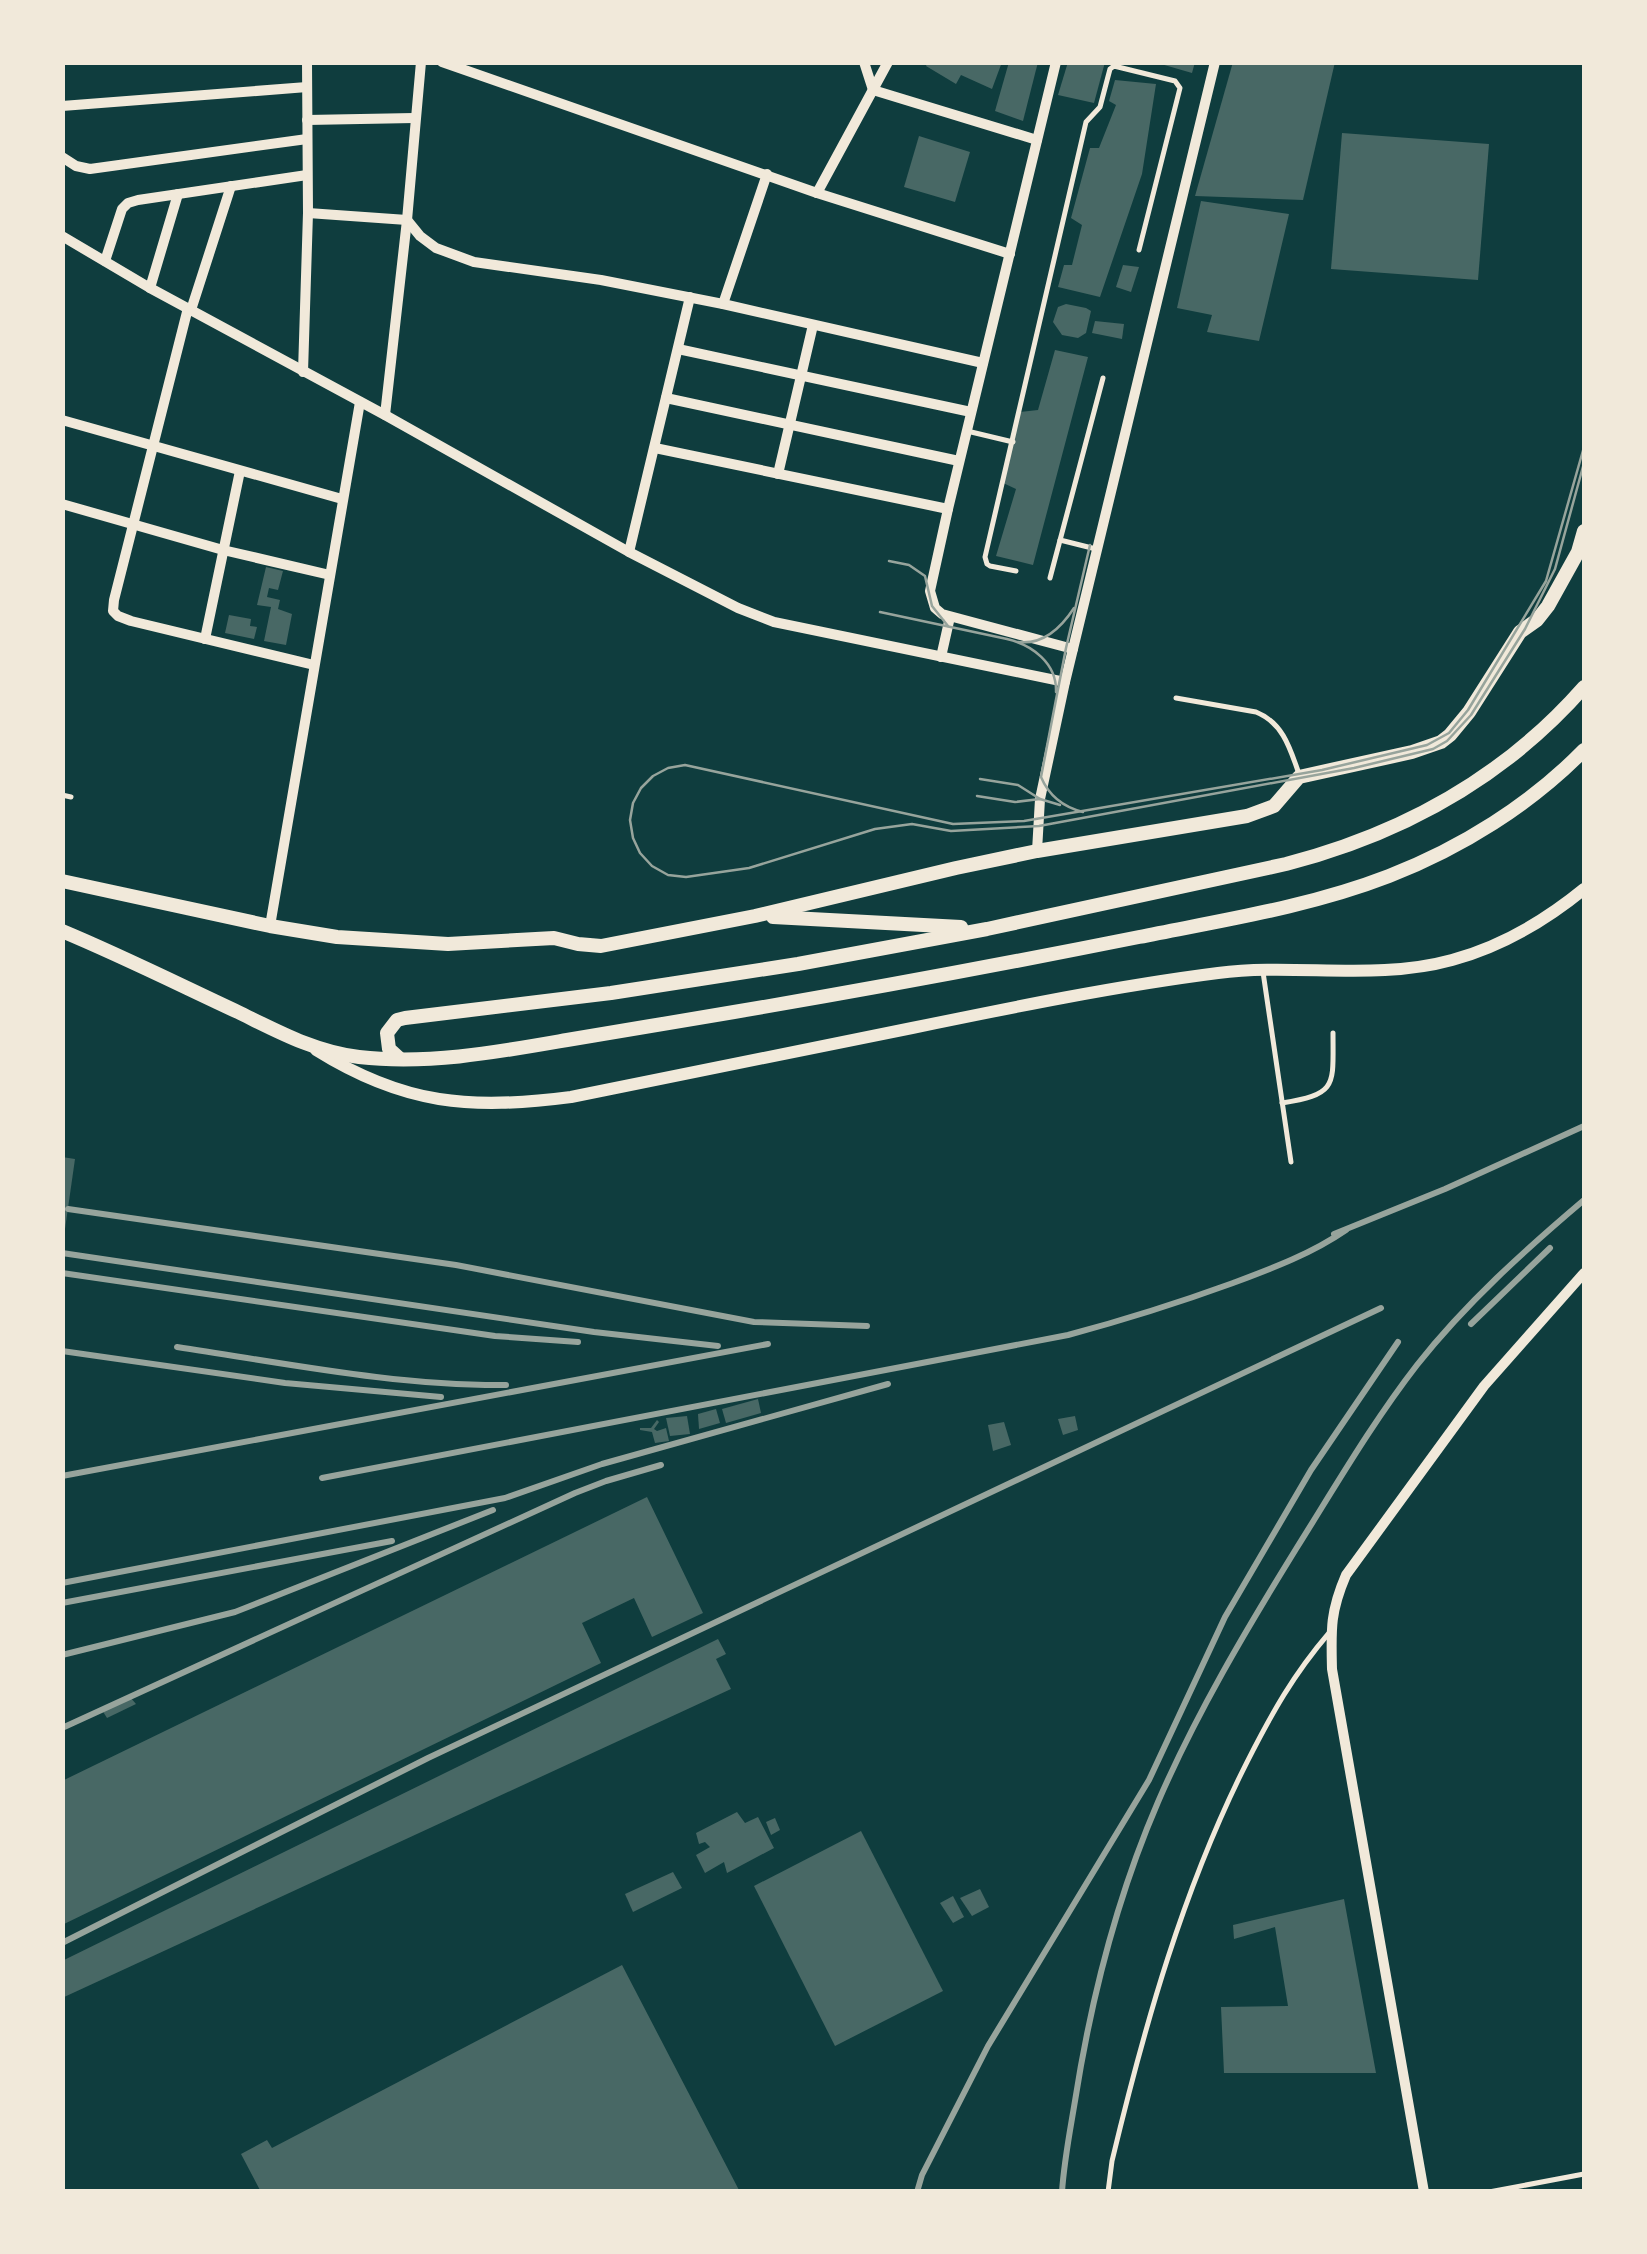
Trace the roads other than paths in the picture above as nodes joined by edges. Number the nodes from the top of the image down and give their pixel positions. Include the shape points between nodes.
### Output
1 (306, 62) edge
2 (420, 62) edge
3 (442, 62) edge
4 (864, 62) edge
5 (888, 62) edge
6 (1056, 62) edge
7 (1215, 62) edge
8 (306, 86) junction
9 (874, 90) junction
10 (62, 106) edge
11 (414, 118) junction
12 (307, 120) junction
13 (307, 139) junction
14 (1037, 140) junction
15 (62, 156) edge
16 (767, 174) junction
17 (308, 175) junction
18 (231, 186) junction
19 (816, 193) junction
20 (178, 194) junction
21 (308, 214) junction
22 (407, 220) junction
23 (62, 236) edge
24 (1139, 250) dead end
25 (1010, 254) junction
26 (104, 261) junction
27 (150, 288) junction
28 (690, 298) junction
29 (724, 304) junction
30 (190, 309) junction
31 (813, 325) junction
32 (678, 350) junction
33 (983, 363) junction
34 (303, 372) junction
35 (801, 376) junction
36 (1103, 378) dead end
37 (666, 398) junction
38 (360, 402) junction
39 (972, 412) junction
40 (385, 415) junction
41 (62, 420) edge
42 (790, 425) junction
43 (967, 431) junction
44 (1012, 442) junction
45 (152, 446) junction
46 (655, 448) junction
47 (959, 461) junction
48 (240, 471) junction
49 (778, 474) junction
50 (342, 499) junction
51 (62, 504) edge
52 (948, 510) junction
53 (133, 524) junction
54 (1584, 531) edge
55 (1060, 540) junction
56 (223, 550) junction
57 (1098, 550) junction
58 (630, 552) junction
59 (1016, 571) dead end
60 (330, 575) junction
61 (1050, 578) dead end
62 (950, 617) junction
63 (204, 639) junction
64 (1072, 650) junction
65 (942, 657) junction
66 (314, 665) junction
67 (1065, 682) junction
68 (1584, 687) edge
69 (1176, 698) dead end
70 (1584, 750) edge
71 (1299, 777) junction
72 (62, 795) edge
73 (71, 797) dead end
74 (1037, 851) junction
75 (62, 881) edge
76 (1584, 889) edge
77 (756, 916) junction
78 (270, 926) junction
79 (987, 929) junction
80 (62, 931) edge
81 (1262, 969) junction
82 (1333, 1033) dead end
83 (306, 1044) junction
84 (402, 1060) junction
85 (1282, 1103) junction
86 (1291, 1162) dead end
87 (1584, 1273) edge
88 (1331, 1631) junction
89 (1584, 2174) edge
90 (1108, 2192) edge
91 (1424, 2192) edge
92 (1489, 2192) edge

1 - 8 street
2 - 11 street
3 - 16 street
4 - 9 street
5 - 9 street
6 - 14 street
7 - 57 street
8 - 10 street
8 - 12 street
9 - 14 street
9 - 19 street
11 - 12 street
11 - 22 street
12 - 13 street
13 - 15 street via 90,169
13 - 17 street
14 - 25 street
16 - 19 street
16 - 29 street
17 - 18 street
17 - 21 street
18 - 20 street
18 - 30 street
19 - 25 street
20 - 26 street via 128,203
20 - 27 street
21 - 22 street
21 - 34 street
22 - 28 street via 436,248 474,262
22 - 40 street
23 - 26 street
24 - 44 lane via 1180,88 1174,80 1114,66 1100,107 1086,122
25 - 33 street
26 - 27 street
27 - 30 street
28 - 29 street
28 - 32 street
29 - 31 street
30 - 34 street
30 - 45 street
31 - 33 street
31 - 35 street
32 - 35 street
32 - 37 street
33 - 39 street
34 - 38 street
35 - 39 street
35 - 42 street
36 - 55 lane
37 - 42 street
37 - 46 street
38 - 40 street
38 - 50 street
39 - 43 street
40 - 58 street
41 - 45 street
42 - 47 street
42 - 49 street
43 - 44 lane
43 - 47 street
44 - 59 lane via 985,560
45 - 48 street
45 - 53 street
46 - 49 street
46 - 58 street
47 - 52 street
48 - 50 street
48 - 56 street
49 - 52 street
50 - 60 street
51 - 53 street
52 - 62 street via 930,592 935,608
53 - 56 street
53 - 63 street via 113,611
54 - 71 main road via 1548,606 1520,632 1450,735 1412,752
55 - 57 lane
55 - 61 lane
56 - 60 street
56 - 63 street
57 - 64 street
58 - 65 street via 774,622
60 - 66 street
62 - 64 street
62 - 65 street
63 - 66 street
64 - 67 street
65 - 67 street
66 - 78 street
67 - 74 street via 1040,799
68 - 79 main road via 1491,773 1430,811 1364,840 1286,864
69 - 71 lane via 1274,721
70 - 84 main road via 1544,787 1470,837 1390,876 1306,902 954,975 514,1050
71 - 74 main road via 1274,806 1247,816
72 - 73 lane
74 - 77 main road
75 - 78 main road
76 - 81 street via 1506,940 1451,960 1393,970
77 - 78 main road via 602,946 554,938 374,941
77 - 79 main road
79 - 84 main road via 630,990 405,1018 390,1026 386,1042
80 - 83 main road
81 - 83 street via 1016,1006 571,1097 508,1104 404,1092
81 - 85 lane
82 - 85 lane via 1333,1075 1325,1090
83 - 84 main road
85 - 86 lane
87 - 88 street via 1484,1386 1346,1575
88 - 90 lane via 1278,1700 1208,1844 1160,1976
88 - 91 street via 1332,1670
89 - 92 lane

